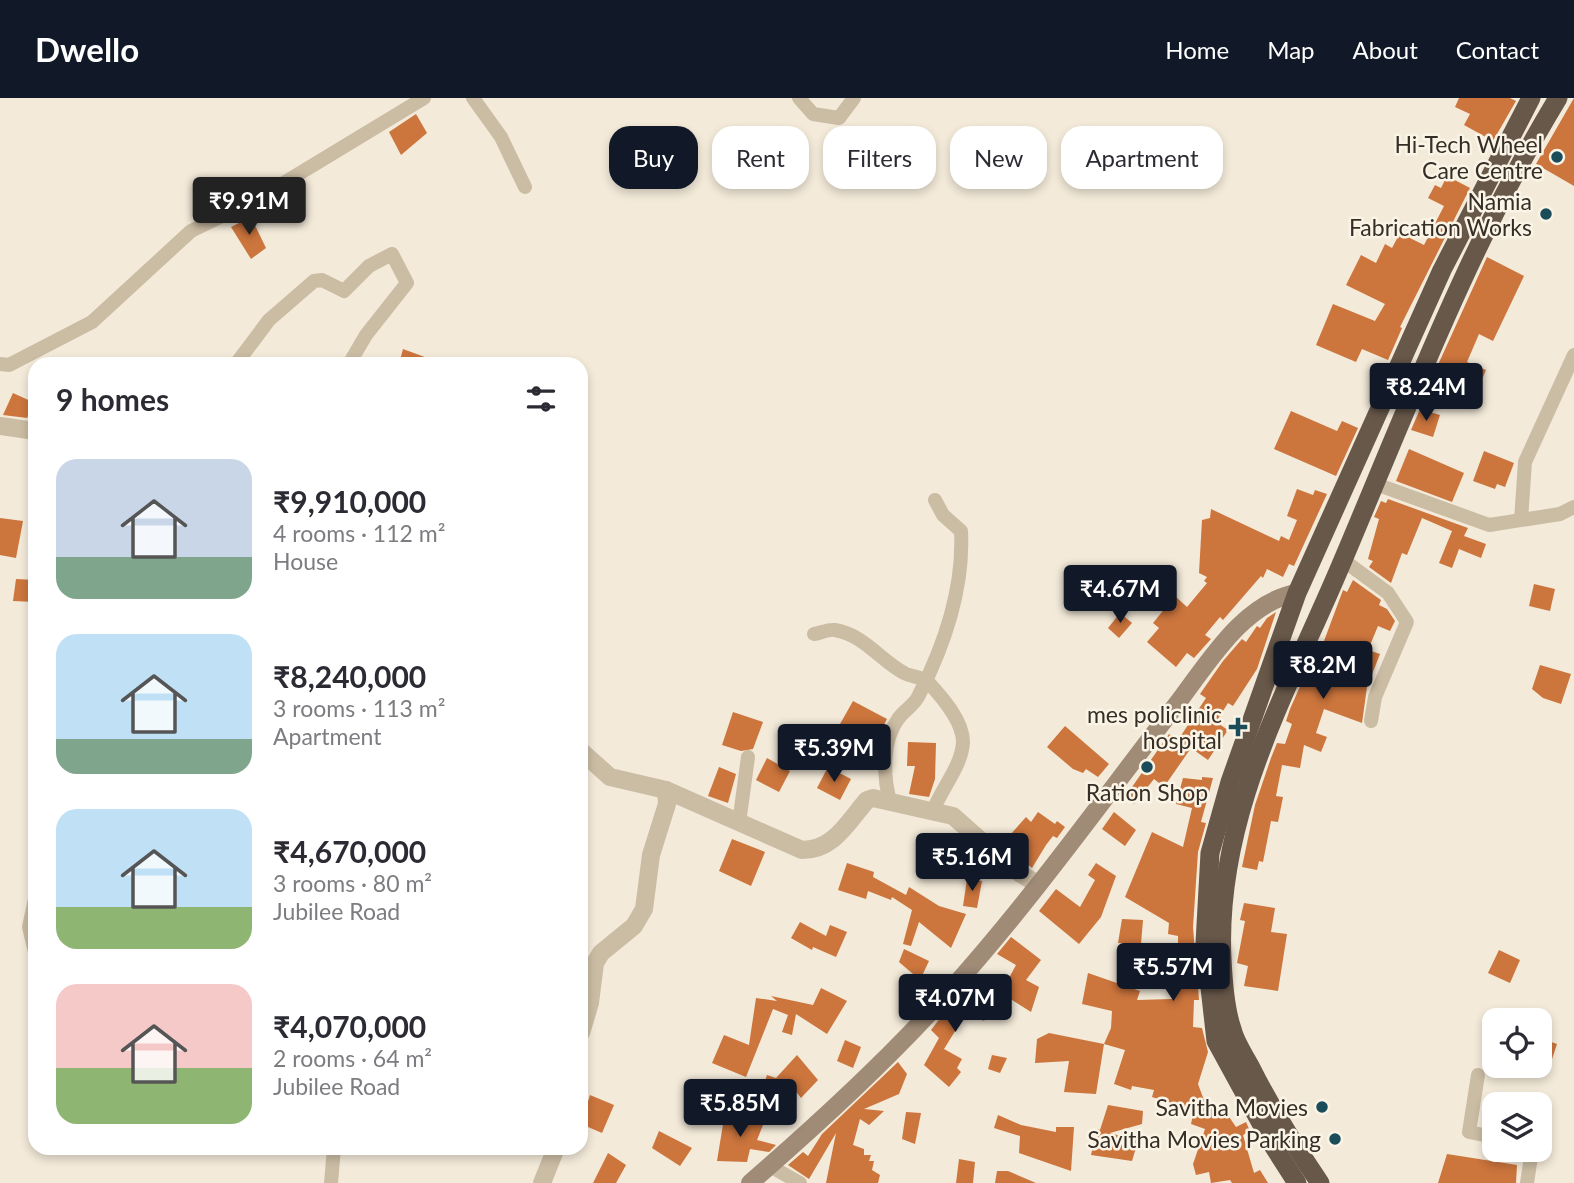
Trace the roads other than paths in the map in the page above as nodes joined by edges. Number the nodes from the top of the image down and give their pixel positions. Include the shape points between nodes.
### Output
1 (424, 98) edge
2 (473, 98) edge
3 (799, 98) edge
4 (854, 98) edge
5 (1531, 98) edge
6 (1558, 98) edge
7 (525, 187) dead end
8 (1574, 355) edge
9 (241, 357) edge
10 (353, 357) edge
11 (0, 364) edge
12 (0, 426) edge
13 (28, 430) edge
14 (1373, 483) junction
15 (935, 500) dead end
16 (1574, 508) edge
17 (1521, 520) junction
18 (1343, 560) junction
19 (1297, 593) junction
20 (1322, 606) junction
21 (814, 634) dead end
22 (927, 680) junction
23 (1371, 721) dead end
24 (588, 757) edge
25 (748, 757) dead end
26 (666, 790) junction
27 (890, 801) junction
28 (933, 811) junction
29 (739, 823) junction
30 (1037, 884) junction
31 (588, 1010) edge
32 (1478, 1075) dead end
33 (1482, 1135) edge
34 (333, 1155) edge
35 (553, 1155) edge
36 (1530, 1162) edge
37 (769, 1166) junction
38 (331, 1183) edge
39 (542, 1183) edge
40 (750, 1183) edge
41 (800, 1183) edge
42 (1297, 1183) edge
43 (1320, 1183) edge
44 (1527, 1183) edge

1 - 11 street via 259,198 191,231 92,322 9,365
2 - 7 street via 501,137
3 - 4 street via 813,114 839,118
5 - 19 highway via 1442,270
6 - 14 highway via 1470,267
8 - 17 street via 1525,462
9 - 10 street via 269,320 314,281 322,279 344,291 369,266 392,254 407,283
12 - 13 street
14 - 17 street via 1489,525
14 - 18 highway
15 - 22 street via 943,515 957,525 961,545 952,610
16 - 17 street
18 - 20 highway
18 - 23 street via 1388,593 1407,622 1375,697
19 - 20 highway via 1306,586 1318,587
19 - 30 main road via 1281,596 1235,629
19 - 42 highway via 1230,782 1210,853 1205,943 1216,1041
20 - 43 highway via 1271,720 1236,820 1224,882 1222,959 1231,1030 1279,1123
21 - 22 street via 831,630 846,634 869,645 904,673
22 - 27 street via 889,735 886,787
22 - 28 street via 959,722 963,740 957,764
24 - 26 street via 610,777
25 - 29 street
26 - 29 street
26 - 31 street via 645,909 634,926 595,962
27 - 28 street
27 - 29 street via 867,800 837,837 812,850
28 - 30 street via 953,816
30 - 37 main road via 946,996 813,1129
32 - 33 street via 1469,1132
34 - 38 street
35 - 39 street
36 - 44 street
37 - 40 main road
37 - 41 street

